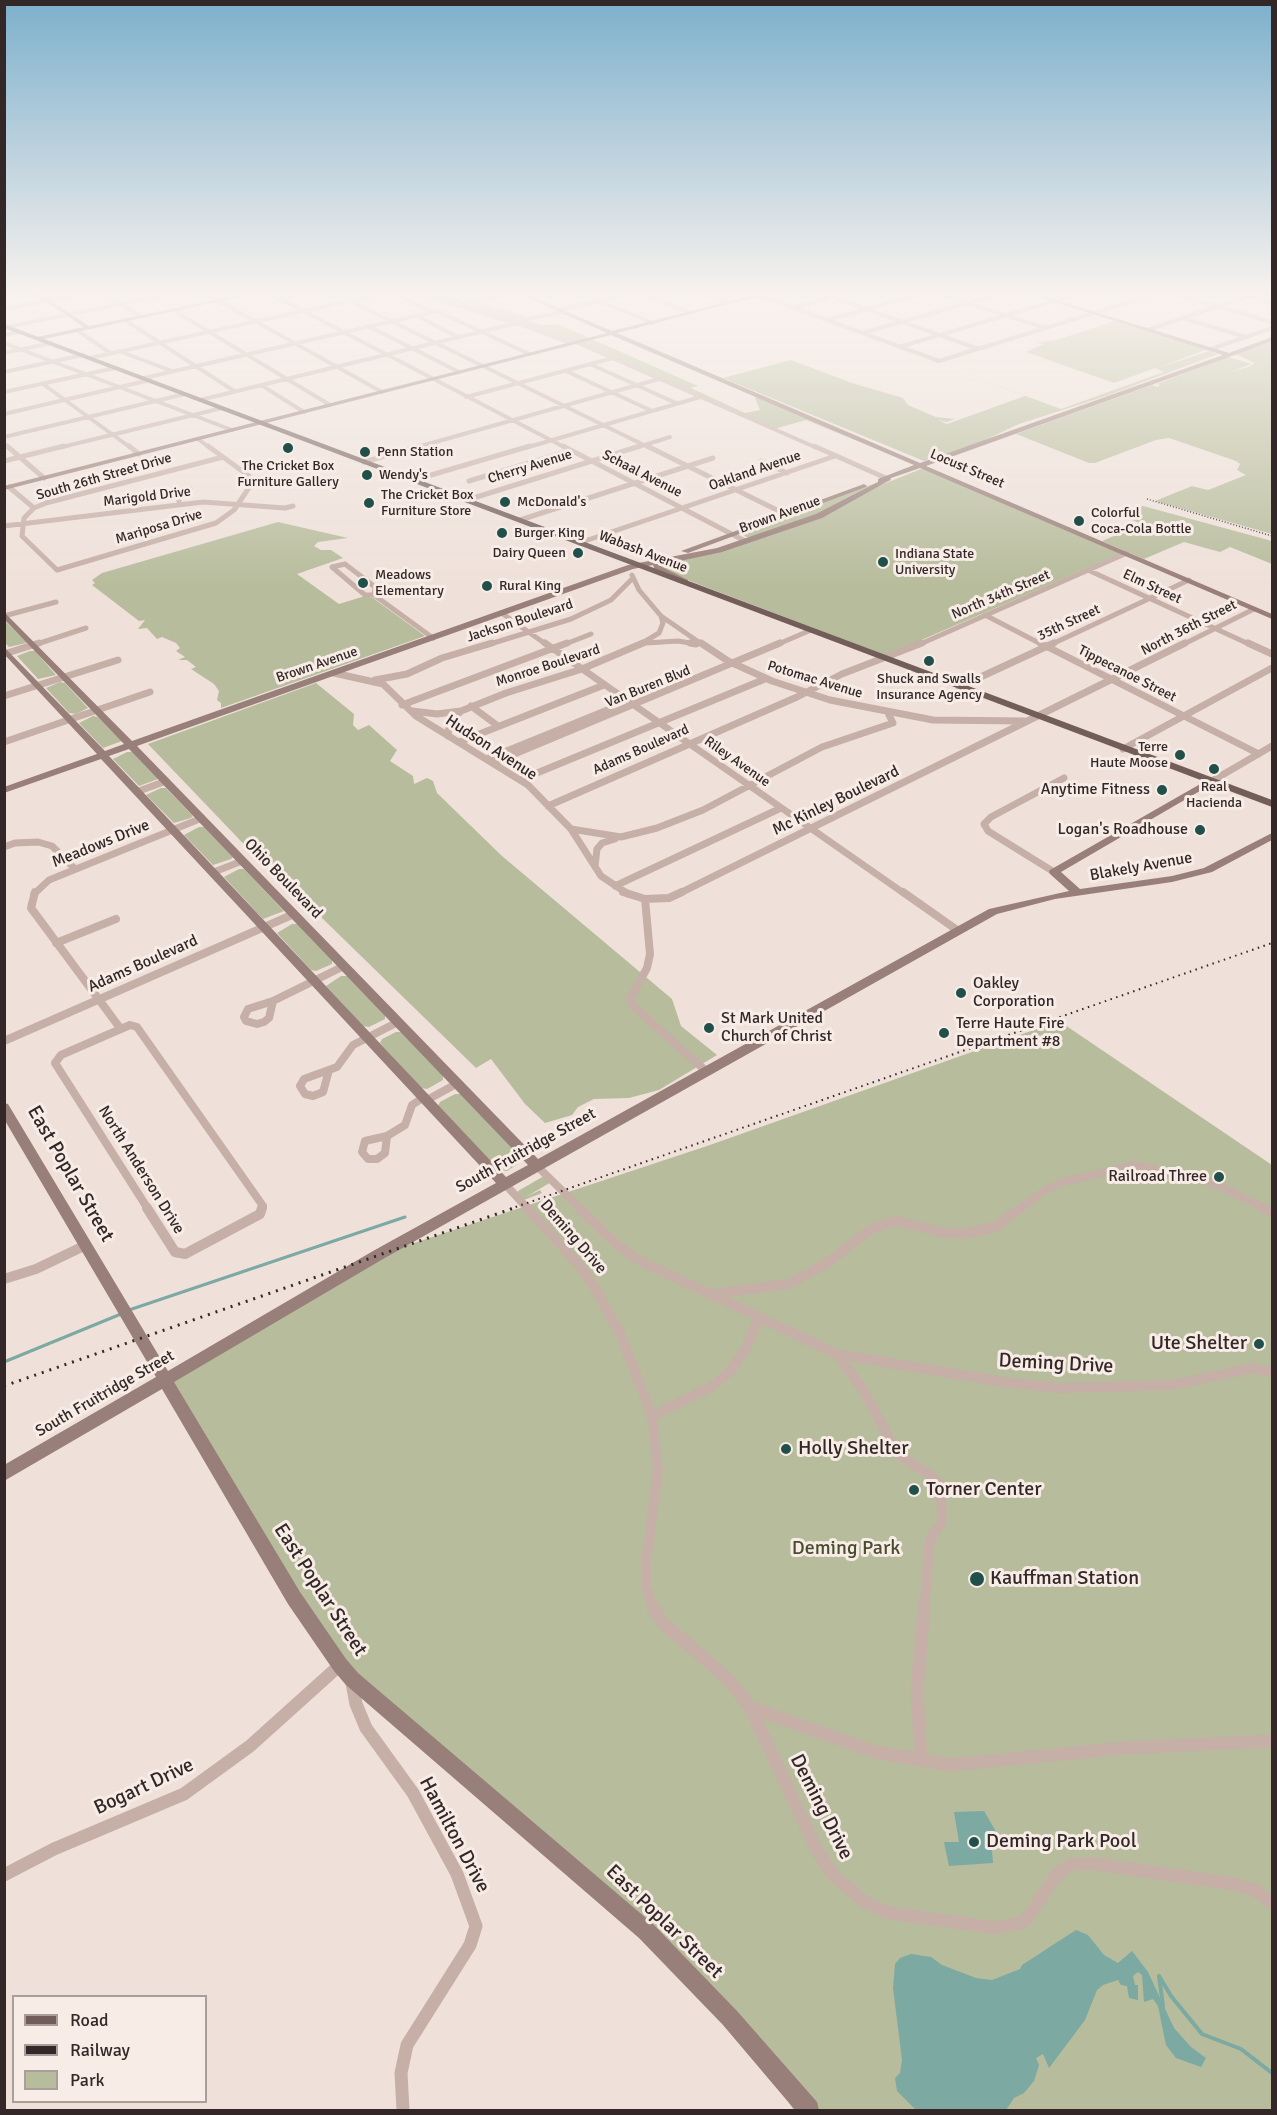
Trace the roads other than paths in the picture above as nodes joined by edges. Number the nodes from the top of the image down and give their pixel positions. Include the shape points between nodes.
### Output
1 (52, 391) edge
2 (104, 391) edge
3 (130, 391) edge
4 (177, 391) edge
5 (239, 391) edge
6 (270, 391) edge
7 (306, 391) edge
8 (387, 391) edge
9 (454, 391) edge
10 (491, 391) edge
11 (532, 391) edge
12 (607, 391) edge
13 (619, 391) edge
14 (649, 391) edge
15 (667, 391) edge
16 (687, 391) edge
17 (749, 391) edge
18 (1128, 391) edge
19 (234, 392) joint
20 (382, 392) joint
21 (612, 393) junction
22 (185, 394) junction
23 (656, 394) junction
24 (466, 397) junction
25 (700, 397) junction
26 (65, 400) junction
27 (200, 400) junction
28 (156, 401) junction
29 (677, 404) junction
30 (330, 405) junction
31 (563, 406) junction
32 (222, 408) junction
33 (652, 411) junction
34 (304, 412) junction
35 (4, 414) edge
36 (193, 415) junction
37 (88, 417) junction
38 (511, 420) junction
39 (262, 423) junction
40 (603, 425) junction
41 (232, 430) junction
42 (113, 435) junction
43 (4, 437) edge
44 (670, 437) dead end
45 (198, 439) junction
46 (550, 440) junction
47 (4, 444) edge
48 (643, 445) junction
49 (569, 451) junction
50 (139, 454) junction
51 (836, 456) junction
52 (20, 457) junction
53 (223, 457) junction
54 (713, 458) dead end
55 (4, 461) edge
56 (591, 461) junction
57 (761, 461) dead end
58 (364, 462) junction
59 (923, 465) junction
60 (687, 466) junction
61 (787, 473) junction
62 (44, 478) junction
63 (888, 479) junction
64 (414, 480) junction
65 (470, 481) dead end
66 (634, 484) junction
67 (7, 488) edge
68 (736, 490) junction
69 (178, 495) dead end
70 (466, 500) junction
71 (239, 503) junction
72 (179, 505) junction
73 (293, 506) dead end
74 (34, 508) junction
75 (682, 508) junction
76 (785, 514) junction
77 (520, 520) junction
78 (23, 525) junction
79 (4, 526) edge
80 (730, 533) junction
81 (745, 541) junction
82 (579, 543) junction
83 (696, 547) junction
84 (706, 552) junction
85 (1127, 553) junction
86 (678, 555) junction
87 (662, 560) junction
88 (639, 565) junction
89 (1088, 570) junction
90 (633, 577) joint
91 (1188, 580) junction
92 (688, 584) junction
93 (624, 590) junction
94 (639, 590) junction
95 (374, 596) junction
96 (1150, 599) junction
97 (56, 602) dead end
98 (1254, 609) junction
99 (503, 614) junction
100 (5, 615) edge
101 (985, 615) junction
102 (661, 616) junction
103 (1272, 617) edge
104 (86, 628) dead end
105 (1215, 628) junction
106 (807, 629) junction
107 (530, 633) junction
108 (591, 634) dead end
109 (433, 638) junction
110 (643, 644) junction
111 (34, 645) junction
112 (703, 646) junction
113 (1046, 646) junction
114 (553, 649) junction
115 (6, 652) edge
116 (1272, 654) edge
117 (884, 658) junction
118 (118, 660) dead end
119 (731, 662) junction
120 (1272, 668) edge
121 (582, 669) junction
122 (334, 673) junction
123 (407, 674) junction
124 (845, 676) junction
125 (64, 677) junction
126 (765, 679) junction
127 (373, 680) junction
128 (1112, 680) junction
129 (38, 685) junction
130 (604, 685) junction
131 (960, 687) junction
132 (150, 692) dead end
133 (394, 694) junction
134 (800, 694) junction
135 (811, 695) junction
136 (4, 696) edge
137 (631, 704) junction
138 (471, 706) junction
139 (405, 707) junction
140 (97, 711) junction
141 (461, 711) junction
142 (888, 713) junction
143 (1183, 716) junction
144 (71, 719) junction
145 (1033, 719) junction
146 (933, 720) junction
147 (658, 722) junction
148 (893, 723) junction
149 (996, 723) junction
150 (498, 726) junction
151 (1002, 734) junction
152 (448, 736) junction
153 (4, 742) edge
154 (459, 742) junction
155 (690, 744) junction
156 (130, 745) junction
157 (1272, 746) edge
158 (1123, 749) junction
159 (104, 754) junction
160 (1259, 754) junction
161 (490, 761) junction
162 (1064, 778) dead end
163 (520, 780) junction
164 (165, 781) junction
165 (1212, 782) junction
166 (749, 785) junction
167 (4, 790) edge
168 (139, 791) junction
169 (1272, 804) edge
170 (548, 806) junction
171 (782, 808) junction
172 (202, 818) junction
173 (812, 828) junction
174 (174, 829) junction
175 (571, 829) junction
176 (1272, 836) edge
177 (621, 837) junction
178 (4, 847) edge
179 (242, 861) junction
180 (595, 866) junction
181 (75, 869) junction
182 (214, 872) junction
183 (1054, 872) junction
184 (615, 886) junction
185 (1078, 893) junction
186 (645, 899) junction
187 (294, 914) junction
188 (116, 919) dead end
189 (265, 927) junction
190 (957, 930) junction
191 (56, 943) junction
192 (344, 966) junction
193 (314, 980) junction
194 (100, 1000) junction
195 (273, 1001) dead end
196 (398, 1022) junction
197 (120, 1028) junction
198 (368, 1037) junction
199 (4, 1041) edge
200 (329, 1070) dead end
201 (706, 1071) junction
202 (458, 1083) junction
203 (425, 1099) junction
204 (4, 1107) edge
205 (387, 1136) dead end
206 (537, 1166) junction
207 (505, 1184) junction
208 (1272, 1212) edge
209 (86, 1245) junction
210 (4, 1279) edge
211 (713, 1294) junction
212 (758, 1319) junction
213 (837, 1354) junction
214 (1272, 1372) edge
215 (165, 1380) junction
216 (652, 1416) junction
217 (4, 1474) edge
218 (346, 1672) junction
219 (750, 1707) junction
220 (1272, 1741) edge
221 (921, 1760) junction
222 (4, 1875) edge
223 (1272, 1902) edge
224 (403, 2110) edge
225 (809, 2110) edge

1 - 26 street
2 - 26 street
3 - 28 street
4 - 22 main road, Wabash Avenue
5 - 19 street
6 - 34 street
7 - 30 street
8 - 20 street
9 - 24 street, Schaal Avenue
10 - 24 street
11 - 31 street
12 - 21 street
13 - 21 street
14 - 23 street
15 - 23 street
16 - 25 street
17 - 59 street, Locust Street
18 - 59 street, Brown Avenue
19 - 27 street
20 - 30 street
21 - 31 street
21 - 33 street
22 - 27 main road, Wabash Avenue
22 - 28 street
23 - 29 street
24 - 38 street, Schaal Avenue
25 - 29 street
25 - 51 street
26 - 35 street
26 - 37 street
27 - 32 main road, Wabash Avenue
28 - 36 street
28 - 37 street
29 - 33 street
30 - 34 street
31 - 38 street
31 - 40 street
32 - 36 street
32 - 39 main road, Wabash Avenue
33 - 40 street
34 - 39 street
36 - 41 street
36 - 42 street
37 - 42 street
37 - 43 street
38 - 46 street, Schaal Avenue
38 - 58 street
39 - 41 street
39 - 58 main road, Wabash Avenue
40 - 46 street
40 - 48 street
41 - 45 street
42 - 50 street
42 - 52 street
44 - 48 street, Cherry Avenue
45 - 50 street
45 - 53 street
46 - 49 street, Schaal Avenue
46 - 64 street
47 - 52 street
48 - 56 street, Cherry Avenue
48 - 60 street
49 - 56 street, Schaal Avenue
49 - 65 street
50 - 62 street
51 - 61 street, Oakland Avenue
51 - 63 street
52 - 55 street
52 - 62 street
53 - 71 street via 249,476 252,483
53 - 74 street, South 26th Street Drive
54 - 60 street
56 - 66 street, Schaal Avenue
56 - 70 street, Cherry Avenue
57 - 61 street
58 - 64 main road, Wabash Avenue
59 - 63 street, Brown Avenue
59 - 85 street, Locust Street
60 - 66 street
60 - 68 street
61 - 68 street, Oakland Avenue
62 - 67 street
63 - 76 street, Brown Avenue
63 - 81 street, Brown Avenue via 825,513
64 - 70 main road, Wabash Avenue
66 - 75 street, Schaal Avenue
66 - 77 street
67 - 74 street
68 - 75 street, Oakland Avenue
68 - 76 street
69 - 72 street
70 - 77 main road, Wabash Avenue
71 - 72 street, Marigold Drive
71 - 73 street, Marigold Drive
71 - 78 street, Mariposa Drive via 225,516 200,529 57,570 22,536
72 - 78 street, Marigold Drive
74 - 78 street, South 26th Street Drive
75 - 80 street, Schaal Avenue
75 - 82 street, Oakland Avenue
76 - 80 street, Brown Avenue
77 - 82 main road, Wabash Avenue
78 - 79 street, Marigold Drive
80 - 81 street, Schaal Avenue
80 - 83 street, Brown Avenue
81 - 84 street, Brown Avenue
82 - 88 main road, Wabash Avenue
83 - 84 street
83 - 86 street, Brown Avenue
84 - 86 street, Brown Avenue
85 - 89 street, North 34th Street
85 - 91 street, Locust Street
86 - 87 street, Brown Avenue
86 - 88 street, Brown Avenue
87 - 88 street, Brown Avenue
87 - 92 street via 658,568
88 - 92 main road, Wabash Avenue
88 - 99 street, Brown Avenue
89 - 96 street, Elm Street
89 - 101 street, North 34th Street
90 - 93 street, Jackson Boulevard
90 - 94 street, Potomac Avenue
91 - 96 street, 35th Street
91 - 98 street, Locust Street
92 - 106 main road, Wabash Avenue
93 - 94 street
93 - 107 street, Jackson Boulevard via 571,619
94 - 102 street, Potomac Avenue
95 - 95 street via 375,587 345,564 332,567 365,595
95 - 109 street
96 - 105 street, Elm Street
96 - 113 street, 35th Street
97 - 100 street
98 - 103 street, Locust Street
98 - 105 street, North 36th Street
99 - 107 street, Riley Avenue
99 - 109 street, Brown Avenue
100 - 111 street, Ohio Boulevard
101 - 113 street, Tippecanoe Street
101 - 117 street, North 34th Street
102 - 110 street, Monroe Boulevard via 662,629
102 - 112 street, Potomac Avenue
104 - 111 street
105 - 116 street, Elm Street
105 - 128 street, North 36th Street
106 - 117 main road, Wabash Avenue
106 - 119 street, Van Buren Blvd
107 - 114 street, Riley Avenue
107 - 123 street, Jackson Boulevard via 442,658
108 - 114 street
109 - 122 street, Brown Avenue
110 - 112 street, Monroe Boulevard via 678,641
110 - 121 street, Monroe Boulevard
111 - 115 street
111 - 125 street, Ohio Boulevard
112 - 119 street, Potomac Avenue
113 - 128 street, Tippecanoe Street
113 - 131 street, 35th Street
114 - 121 street, Riley Avenue
114 - 139 street
115 - 129 street
117 - 124 street, North 34th Street
117 - 131 main road, Wabash Avenue
118 - 125 street
119 - 126 street, Potomac Avenue
119 - 137 street, Van Buren Blvd
120 - 143 street
121 - 130 street, Riley Avenue
121 - 138 street, Monroe Boulevard
122 - 127 street, Hudson Avenue
122 - 156 street, Brown Avenue
123 - 127 street, Jackson Boulevard
123 - 133 street
124 - 134 street, Adams Boulevard
124 - 135 street
125 - 129 street
125 - 140 street, Ohio Boulevard
126 - 134 street, Potomac Avenue
126 - 147 street
127 - 133 street, Hudson Avenue
128 - 143 street, Tippecanoe Street
128 - 145 street, North 36th Street
129 - 136 street
129 - 144 street
130 - 137 street, Riley Avenue
130 - 150 street
131 - 145 main road, Wabash Avenue
132 - 140 street
133 - 139 street, Hudson Avenue
134 - 135 street, Potomac Avenue
134 - 155 street, Adams Boulevard
135 - 142 street, Potomac Avenue
137 - 147 street, Riley Avenue
137 - 161 street, Van Buren Blvd
138 - 141 street, Monroe Boulevard
138 - 150 street
139 - 141 street, Monroe Boulevard via 427,714
139 - 152 street, Hudson Avenue
140 - 144 street
140 - 156 street, Ohio Boulevard
141 - 152 street via 449,724
142 - 146 street, Potomac Avenue
142 - 148 street
143 - 158 street
143 - 160 street, Tippecanoe Street
144 - 153 street
144 - 159 street
145 - 149 street, Potomac Avenue
145 - 151 street, Mc Kinley Boulevard
145 - 158 main road, Wabash Avenue
146 - 148 street
146 - 149 street, Potomac Avenue
147 - 155 street, Riley Avenue
147 - 163 street
148 - 166 street via 822,747
149 - 151 street via 1004,728
150 - 154 street
151 - 173 street, Mc Kinley Boulevard
152 - 154 street, Hudson Avenue
154 - 161 street, Hudson Avenue
155 - 166 street, Riley Avenue
155 - 170 street, Adams Boulevard
156 - 159 street, Brown Avenue
156 - 164 street, Ohio Boulevard
157 - 160 street
158 - 165 main road, Wabash Avenue
159 - 167 street, Brown Avenue
159 - 168 street
160 - 165 street
161 - 163 street, Hudson Avenue
162 - 183 street via 984,824 988,831
163 - 170 street, Hudson Avenue
164 - 168 street
164 - 172 street, Ohio Boulevard
165 - 169 main road, Wabash Avenue
165 - 183 street
166 - 171 street, Riley Avenue
166 - 177 street via 679,820
168 - 174 street
170 - 175 street, Hudson Avenue
171 - 173 street, Riley Avenue
171 - 184 street
172 - 174 street, Meadows Drive
172 - 179 street, Ohio Boulevard
173 - 186 street, Mc Kinley Boulevard via 669,898
173 - 190 street, Riley Avenue
174 - 181 street, Meadows Drive
174 - 182 street
175 - 177 street
175 - 180 street, Hudson Avenue
176 - 185 street, Blakely Avenue via 1208,870
177 - 180 street via 602,843 597,849
178 - 181 street via 38,842 52,846
179 - 182 street
179 - 187 street, Ohio Boulevard
180 - 184 street, Hudson Avenue
181 - 191 street, Meadows Drive via 49,880 34,893 31,908
182 - 189 street
183 - 185 street
184 - 186 street, Hudson Avenue
185 - 190 street, South Fruitridge Street via 993,911
186 - 201 street via 650,954 630,999 632,1005
187 - 189 street, Adams Boulevard
187 - 192 street, Ohio Boulevard
188 - 191 street
189 - 193 street
189 - 194 street, Adams Boulevard
190 - 201 street, South Fruitridge Street
191 - 194 street, Meadows Drive
192 - 193 street
192 - 196 street, Ohio Boulevard
193 - 195 street
193 - 198 street
194 - 197 street
194 - 199 street, Adams Boulevard
196 - 198 street
196 - 202 street, Ohio Boulevard
197 - 197 street, North Anderson Drive via 62,1055 55,1063 175,1252 185,1254 260,1214 263,1206 137,1027
198 - 200 street via 353,1045 341,1063
198 - 203 street
201 - 206 street, South Fruitridge Street
202 - 203 street
202 - 206 street, Ohio Boulevard
203 - 205 street via 412,1106 405,1125
203 - 207 street
204 - 209 street, East Poplar Street
206 - 207 street, South Fruitridge Street
206 - 211 street, Deming Drive via 617,1245 638,1260
207 - 215 street, South Fruitridge Street
207 - 216 street, Deming Drive via 595,1288 621,1336
208 - 211 street via 1213,1183 1135,1165 1063,1182 995,1227 944,1233 897,1221 871,1229 827,1263 788,1284
209 - 210 street via 36,1269
209 - 215 street, East Poplar Street
211 - 212 street, Deming Drive
212 - 213 street, Deming Drive
212 - 216 street via 741,1354 713,1386
213 - 214 street, Deming Drive via 1060,1388 1172,1385 1253,1368
213 - 221 street via 898,1454 934,1478 942,1494 942,1522 930,1539 917,1691
215 - 217 street, South Fruitridge Street
215 - 218 street, East Poplar Street via 294,1598
216 - 219 street, Deming Drive via 658,1470 646,1563 646,1587 652,1607 662,1622 728,1678
218 - 222 street, Bogart Drive via 184,1794 54,1848
218 - 224 street, Hamilton Drive via 366,1728 418,1803 457,1874 476,1926 470,1945 407,2045 401,2073
218 - 225 street, East Poplar Street via 646,1931 730,2018
219 - 221 street, Deming Drive via 874,1752
219 - 223 street, Deming Drive via 824,1861 850,1892 890,1913 995,1928 1021,1923 1056,1875 1072,1864 1234,1884 1255,1890
220 - 221 street, Deming Drive via 1124,1748 950,1764

